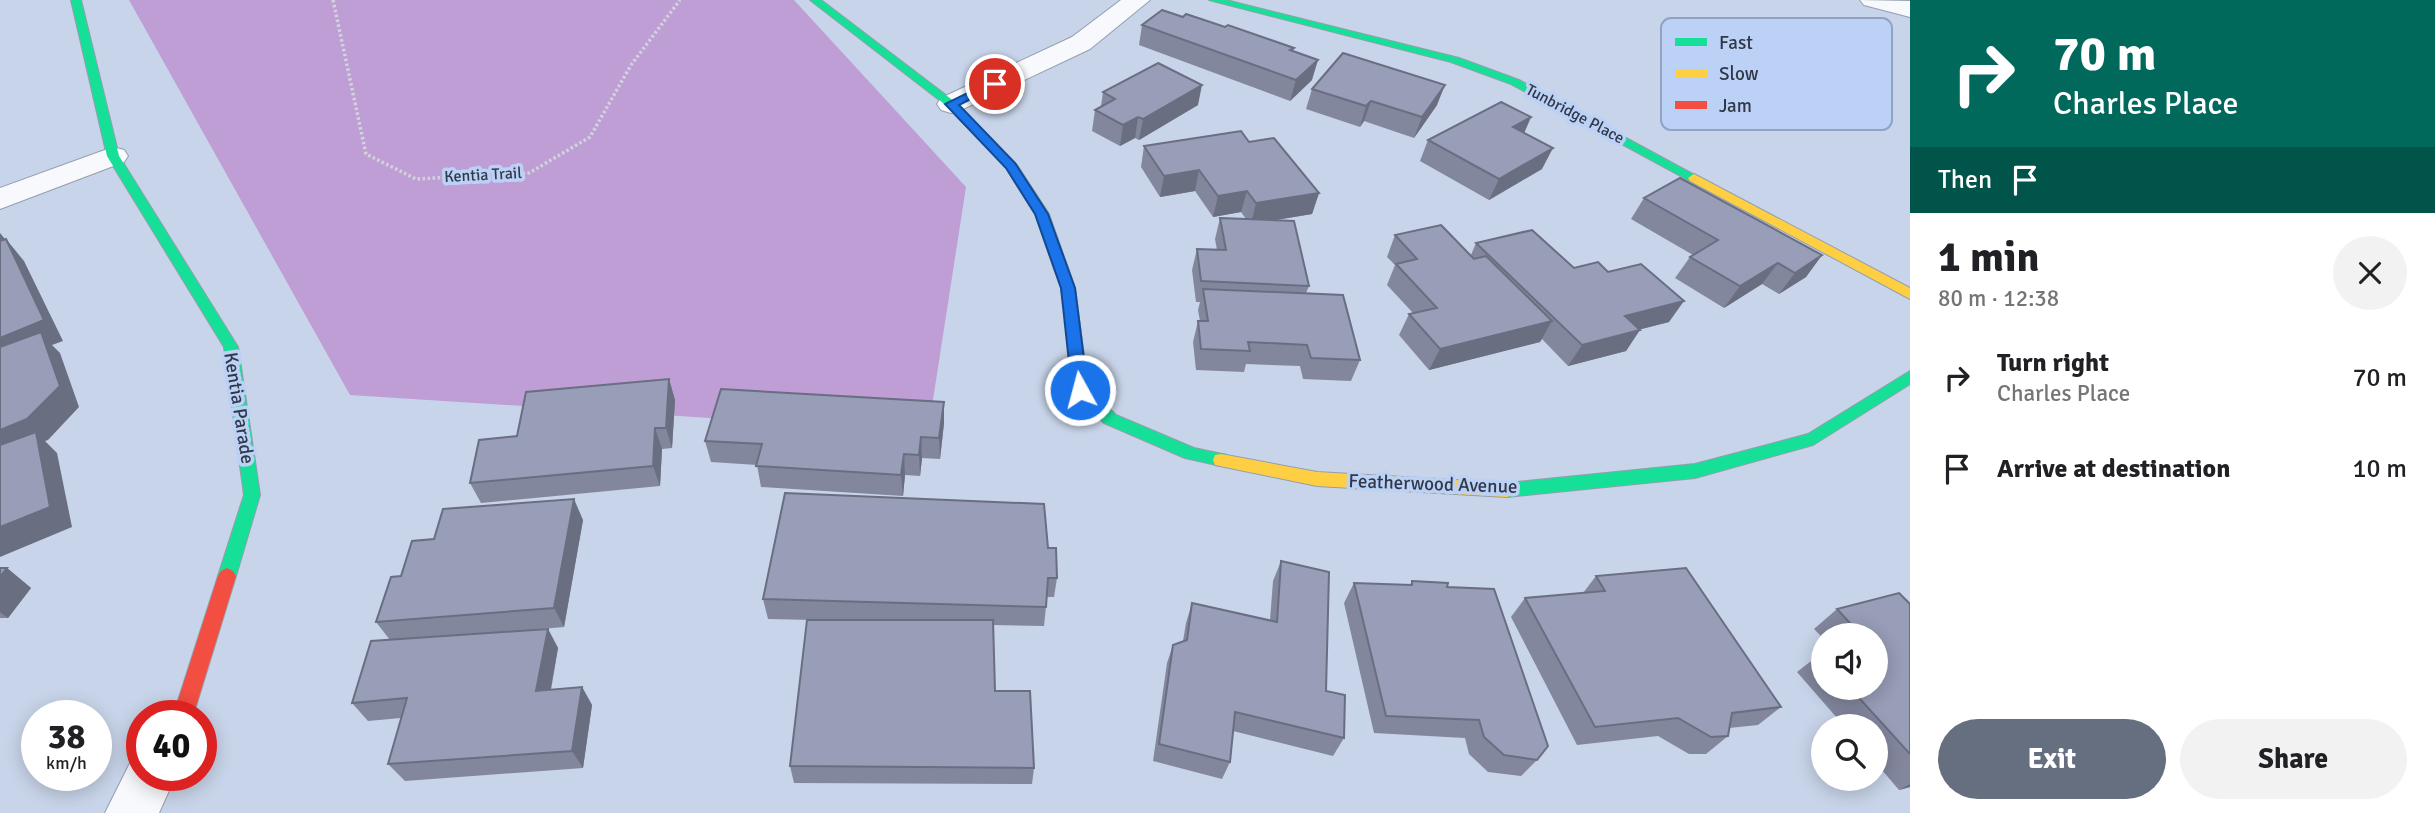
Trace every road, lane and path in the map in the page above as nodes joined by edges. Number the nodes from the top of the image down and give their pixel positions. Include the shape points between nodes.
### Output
1 (76, 0) edge
2 (333, 0) edge
3 (680, 0) edge
4 (815, 0) edge
5 (1137, 0) edge
6 (1214, 0) edge
7 (1873, 0) edge
8 (1910, 9) edge
9 (951, 104) junction
10 (113, 156) junction
11 (0, 199) edge
12 (1910, 294) edge
13 (1910, 377) edge
14 (188, 700) edge
15 (143, 791) edge
16 (131, 813) edge

1 - 10 street, Kentia Parade
2 - 3 path, Kentia Trail via 366,154 416,179 529,173 590,137 631,65
4 - 9 street
5 - 9 street via 1081,43
6 - 12 street, Tunbridge Place via 1455,60 1515,82
7 - 8 street
9 - 13 street, Featherwood Avenue via 1011,165 1042,214 1068,288 1080,390 1110,419 1191,454 1317,480 1514,490 1695,471 1813,439
10 - 11 street
10 - 14 street, Kentia Parade via 231,347 252,495
15 - 16 street

